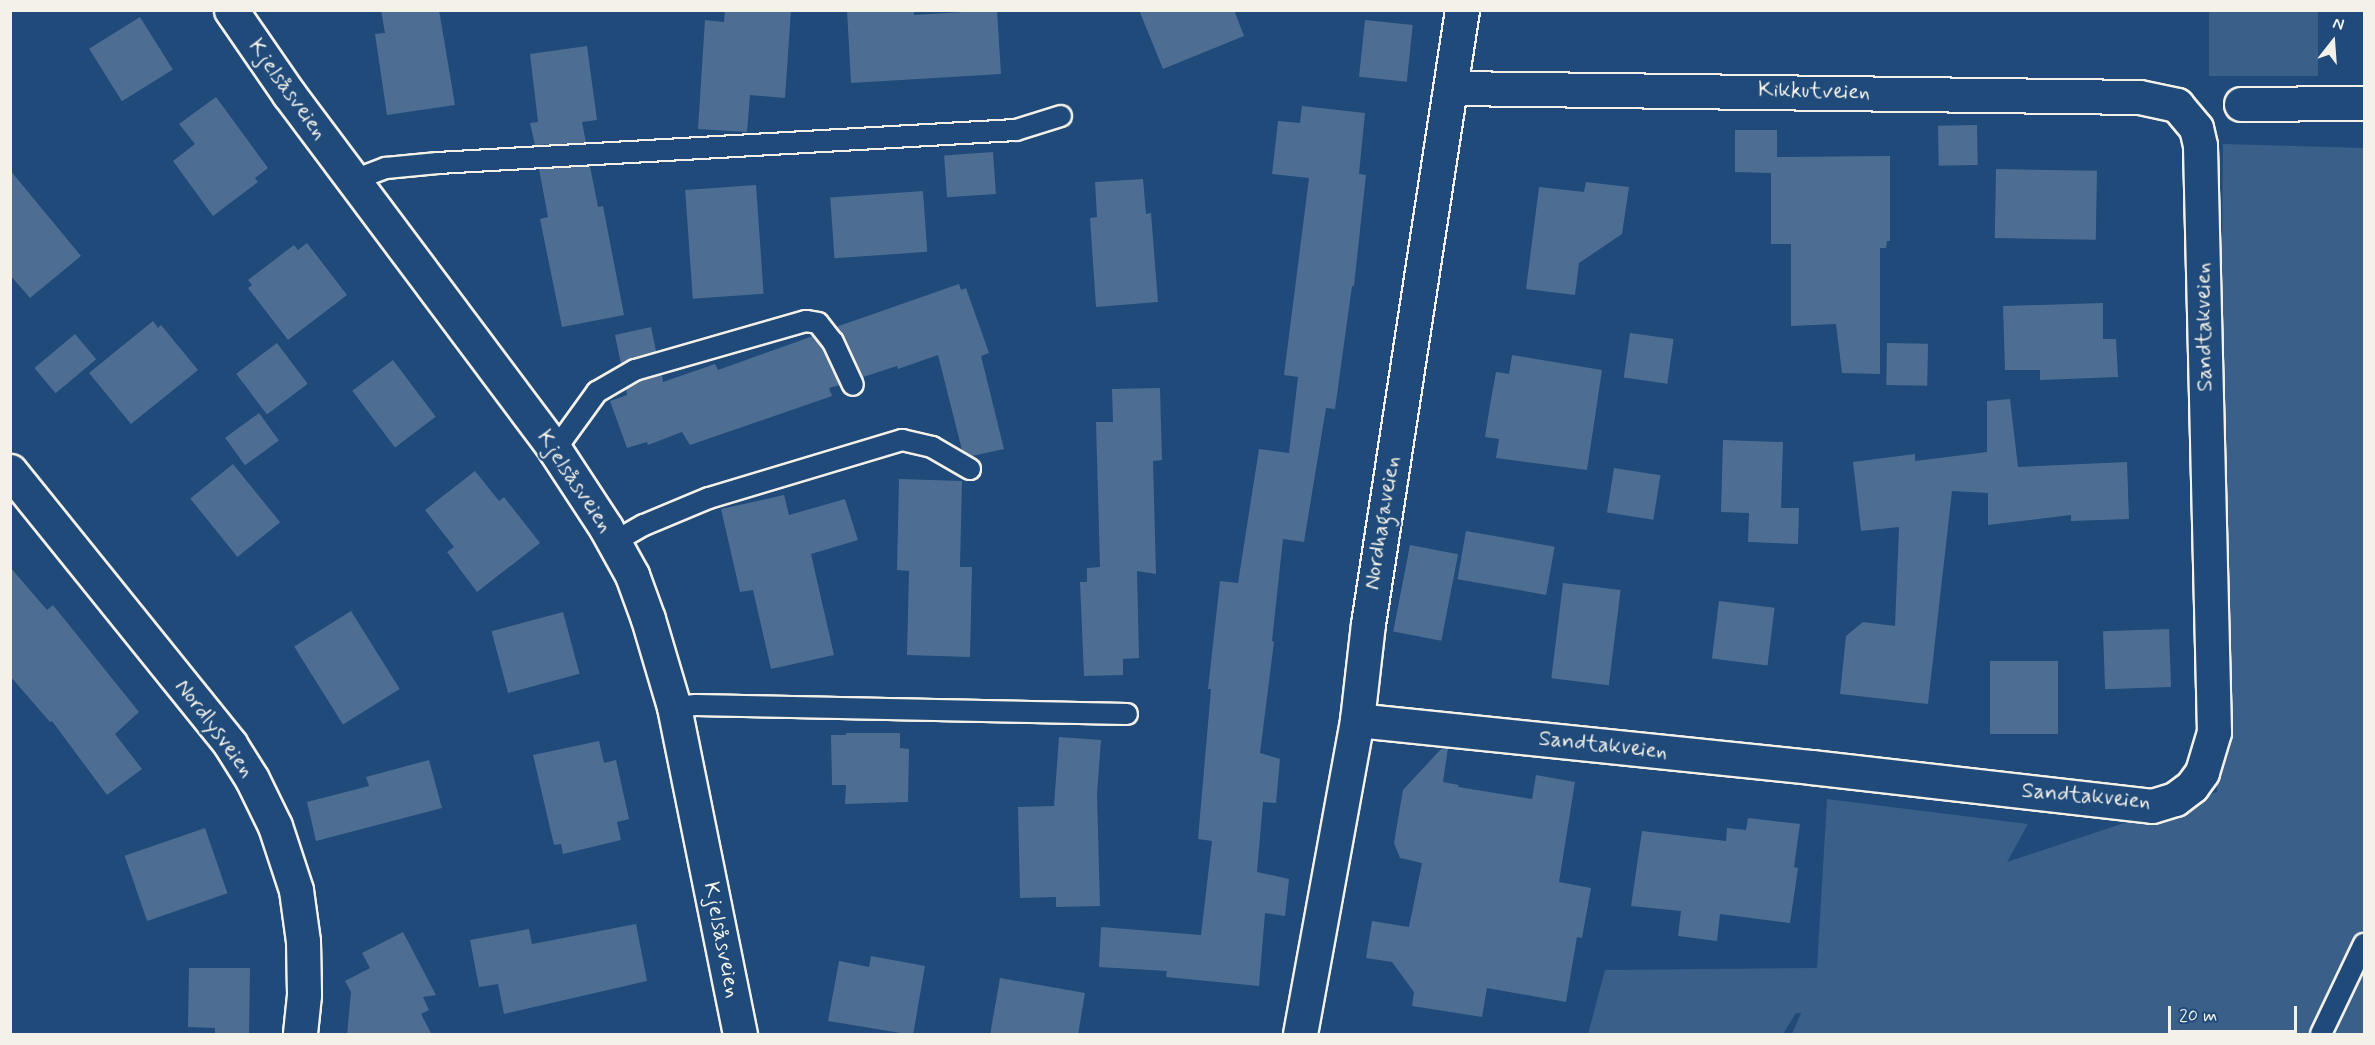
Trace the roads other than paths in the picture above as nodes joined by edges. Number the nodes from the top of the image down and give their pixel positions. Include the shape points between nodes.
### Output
1 (231, 10) edge
2 (1462, 10) edge
3 (1451, 88) junction
4 (2364, 103) edge
5 (2241, 104) dead end
6 (2177, 105) joint
7 (1061, 116) dead end
8 (354, 180) junction
9 (853, 385) dead end
10 (555, 450) junction
11 (970, 469) dead end
12 (10, 471) edge
13 (614, 542) junction
14 (674, 707) junction
15 (1127, 714) dead end
16 (1357, 720) junction
17 (2364, 944) edge
18 (300, 1035) edge
19 (740, 1035) edge
20 (1300, 1035) edge
21 (2321, 1035) edge

1 - 8 street, Kjelsåsveien
2 - 3 street, Nordhagaveien
3 - 6 street, Kikkutveien via 2139,97
3 - 16 street, Nordhagaveien via 1368,624
4 - 5 street
6 - 16 street, Sandtakveien via 2196,128 2199,145 2214,732 2202,772 2175,799 2152,806 2131,806 1811,766
7 - 8 lane via 1016,130 438,163 386,168
8 - 10 street, Kjelsåsveien
9 - 10 lane via 833,342 818,323 806,321 635,370 597,392
10 - 13 street, Kjelsåsveien
11 - 13 lane via 932,447 902,440 709,498
12 - 18 street, Nordlysveien via 230,744 252,779 274,826 296,890 303,942
13 - 14 street, Kjelsåsveien via 632,575
14 - 15 lane
14 - 19 street, Kjelsåsveien
16 - 20 street, Nordhagaveien
17 - 21 lane

